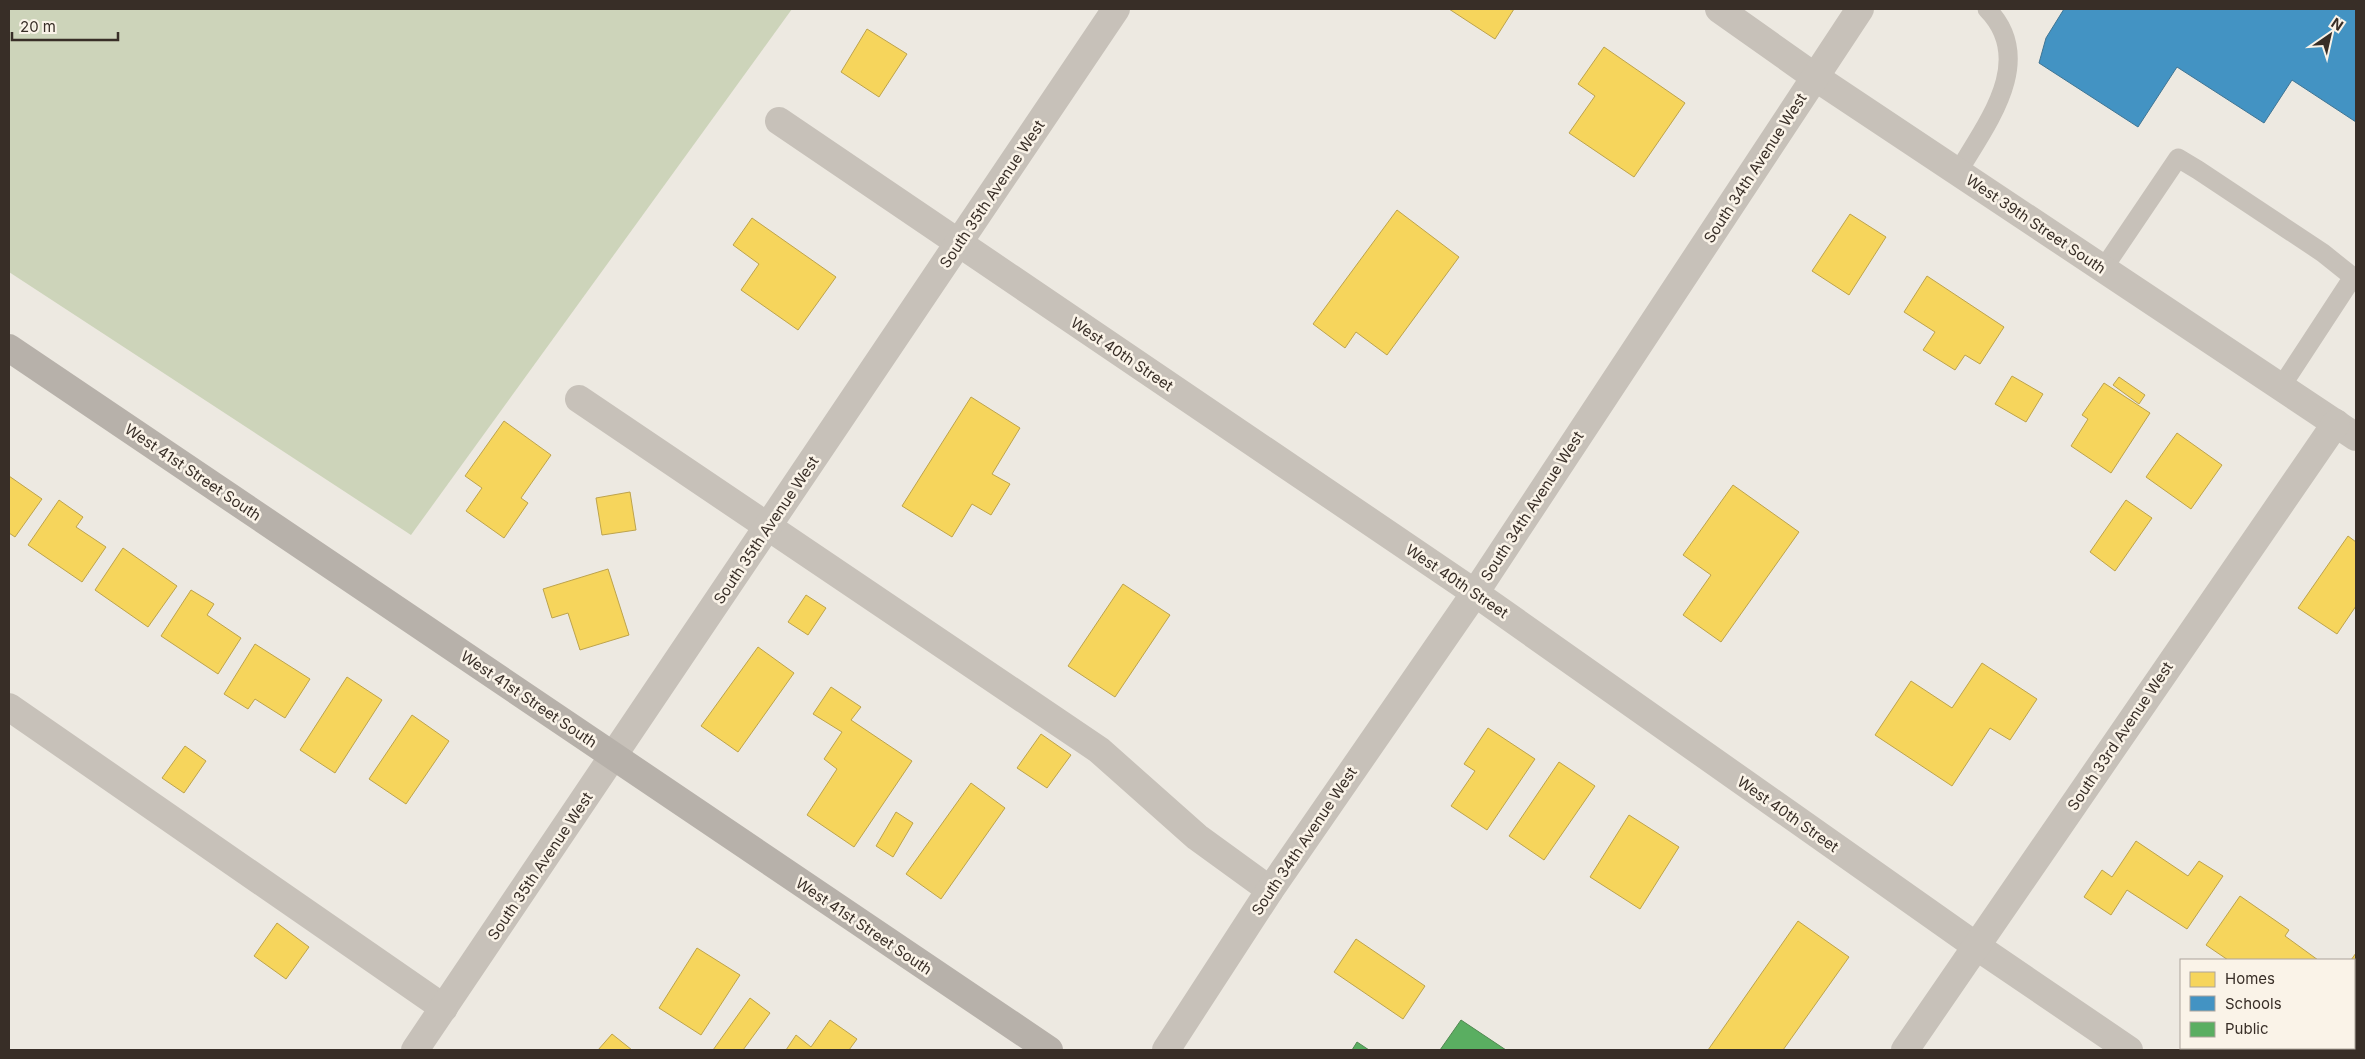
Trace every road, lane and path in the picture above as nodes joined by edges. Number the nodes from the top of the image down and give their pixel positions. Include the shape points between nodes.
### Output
1 (1116, 9) edge
2 (1719, 9) edge
3 (1860, 9) edge
4 (1987, 9) edge
5 (1815, 77) junction
6 (779, 121) dead end
7 (1958, 172) junction
8 (960, 244) junction
9 (2103, 269) junction
10 (9, 348) edge
11 (2282, 387) junction
12 (579, 399) dead end
13 (2346, 430) edge
14 (768, 526) junction
15 (1475, 593) junction
16 (9, 707) edge
17 (613, 756) junction
18 (1270, 890) junction
19 (1976, 946) junction
20 (444, 1008) junction
21 (415, 1050) edge
22 (1049, 1050) edge
23 (1166, 1050) edge
24 (1905, 1050) edge
25 (2129, 1050) edge

1 - 8 street, South 35th Avenue West
2 - 5 street, West 39th Street South
3 - 5 street, South 34th Avenue West
4 - 7 lane via 2000,22 2009,58 2002,97
5 - 7 street, West 39th Street South
5 - 15 street, South 34th Avenue West
6 - 8 street, West 40th Street
7 - 9 street, West 39th Street South
8 - 14 street, South 35th Avenue West
8 - 15 street, West 40th Street
9 - 11 street, West 39th Street South
9 - 11 lane via 2178,158 2198,170 2323,253 2353,277
10 - 17 main road, West 41st Street South
11 - 13 street, West 39th Street South
12 - 14 street
13 - 19 street, South 33rd Avenue West
14 - 17 street, South 35th Avenue West
14 - 18 street via 1099,750 1197,837
15 - 18 street, South 34th Avenue West
15 - 19 street, West 40th Street
16 - 20 street
17 - 20 street, South 35th Avenue West
17 - 22 main road, West 41st Street South
18 - 23 street, South 34th Avenue West
19 - 24 street, South 33rd Avenue West
19 - 25 street, West 40th Street
20 - 21 street, South 35th Avenue West

